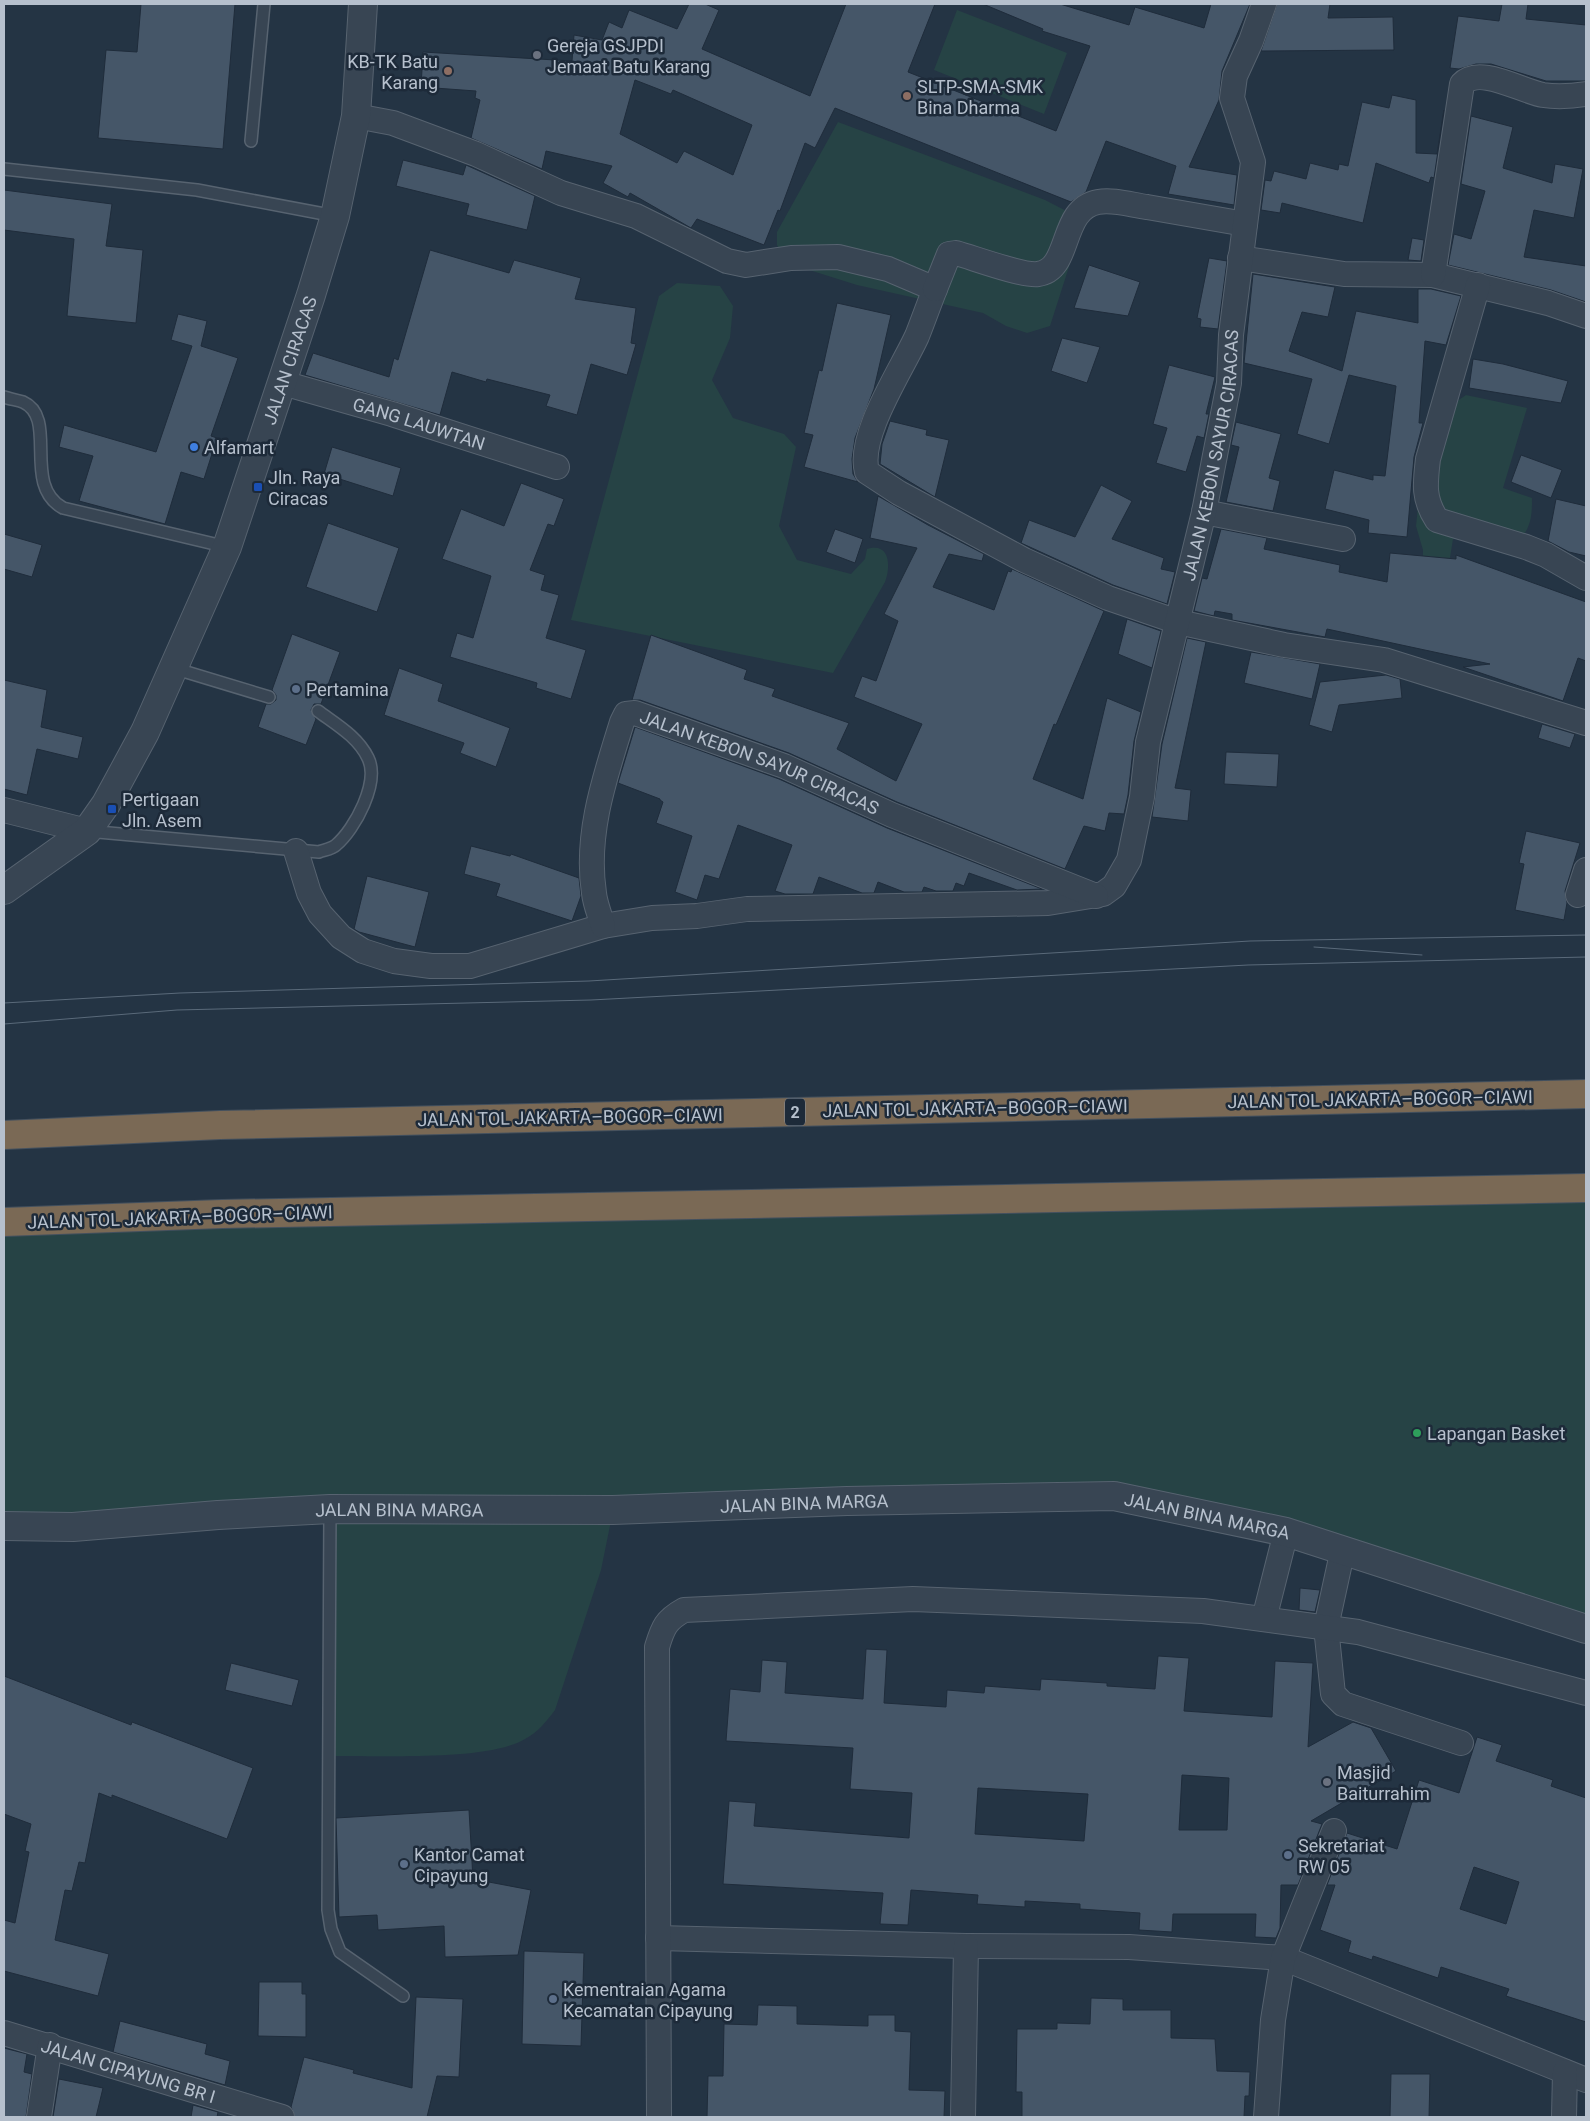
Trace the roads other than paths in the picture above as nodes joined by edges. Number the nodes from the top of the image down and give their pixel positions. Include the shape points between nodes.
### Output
1 (264, 4) edge
2 (363, 4) edge
3 (1264, 4) edge
4 (1586, 94) edge
5 (356, 116) junction
6 (251, 141) dead end
7 (4, 170) edge
8 (335, 216) junction
9 (1245, 224) junction
10 (1240, 258) junction
11 (1433, 275) junction
12 (1478, 285) junction
13 (934, 289) junction
14 (1586, 316) edge
15 (283, 383) junction
16 (4, 397) edge
17 (557, 467) dead end
18 (1204, 512) junction
19 (1343, 538) dead end
20 (227, 547) junction
21 (1586, 578) edge
22 (1178, 622) junction
23 (173, 668) junction
24 (269, 697) dead end
25 (318, 711) dead end
26 (1586, 723) edge
27 (4, 810) edge
28 (87, 831) junction
29 (296, 851) junction
30 (1586, 870) edge
31 (4, 890) edge
32 (1578, 895) dead end
33 (1096, 896) junction
34 (602, 926) junction
35 (1586, 1094) edge
36 (4, 1135) edge
37 (1586, 1188) edge
38 (4, 1222) edge
39 (330, 1509) junction
40 (4, 1526) edge
41 (1286, 1532) junction
42 (1343, 1549) junction
43 (1264, 1619) junction
44 (1326, 1627) junction
45 (1586, 1629) edge
46 (1586, 1693) edge
47 (1461, 1744) dead end
48 (1334, 1831) dead end
49 (658, 1938) junction
50 (966, 1946) junction
51 (1283, 1958) junction
52 (403, 1996) dead end
53 (4, 2032) edge
54 (50, 2045) junction
55 (1575, 2076) edge
56 (273, 2116) edge
57 (39, 2117) edge
58 (659, 2117) edge
59 (963, 2117) edge
60 (1266, 2117) edge
61 (1564, 2117) edge

1 - 6 lane
2 - 5 street, JALAN CIRACAS
3 - 9 street, JALAN KEBON SAYUR CIRACAS via 1252,41 1235,76 1232,98 1254,162
4 - 11 street via 1543,95 1479,76 1468,78 1462,84
5 - 8 street, JALAN CIRACAS
5 - 13 street via 393,123 476,154 561,193 636,216 727,261 746,265 791,258 838,257 888,269
7 - 8 lane via 197,190
8 - 15 street, JALAN CIRACAS
9 - 10 street, JALAN KEBON SAYUR CIRACAS
9 - 13 street via 1098,202 1082,208 1073,220 1051,268 1038,274 956,253 949,254
10 - 11 street via 1344,274
10 - 18 street, JALAN KEBON SAYUR CIRACAS via 1229,383
11 - 12 street
12 - 14 street
12 - 21 street via 1428,459 1428,506 1437,520 1526,547
13 - 22 street via 916,336 872,428 864,456 867,472 916,502 1076,585
15 - 17 street, GANG LAUWTAN
15 - 20 street, JALAN CIRACAS
16 - 20 lane via 24,402 34,410 40,422 42,473 52,502 63,508
18 - 19 street
18 - 22 street, JALAN KEBON SAYUR CIRACAS
20 - 23 street, JALAN CIRACAS
22 - 26 street via 1284,645 1384,660
22 - 33 street, JALAN KEBON SAYUR CIRACAS via 1148,742 1142,797 1129,860 1114,886
23 - 24 lane
23 - 28 street, JALAN CIRACAS via 145,732 106,804
25 - 29 lane via 356,739 370,760 370,790 350,831 335,846 319,852
27 - 28 street
28 - 29 lane
28 - 31 street, JALAN CIRACAS
29 - 34 street, JALAN KEBON SAYUR CIRACAS via 320,914 341,937 363,951 394,962 470,966
30 - 32 street
33 - 34 street, JALAN KEBON SAYUR CIRACAS via 1048,903 747,909
33 - 34 street, JALAN KEBON SAYUR CIRACAS via 892,815 784,766 635,713 626,714 622,722 599,798 592,850 594,893
35 - 36 highway, JALAN TOL JAKARTA–BOGOR–CIAWI / 2 via 220,1125
37 - 38 highway, JALAN TOL JAKARTA–BOGOR–CIAWI via 222,1214
39 - 40 street, JALAN BINA MARGA via 72,1527
39 - 41 street, JALAN BINA MARGA via 613,1510 847,1500 1114,1496
39 - 52 lane via 328,1910 340,1952
41 - 42 street, JALAN BINA MARGA
41 - 43 street
42 - 44 street
42 - 45 street, JALAN BINA MARGA
43 - 44 street
43 - 49 street via 1203,1611 913,1599 684,1610 669,1619 657,1647
44 - 46 street via 1358,1632
44 - 47 street via 1332,1686 1338,1700
48 - 51 street
49 - 50 street
49 - 58 street
50 - 51 street via 1129,1947
50 - 59 street
51 - 55 street
51 - 60 street via 1273,2020
53 - 54 street, JALAN CIPAYUNG BR I
54 - 56 street, JALAN CIPAYUNG BR I
54 - 57 street
55 - 61 street

